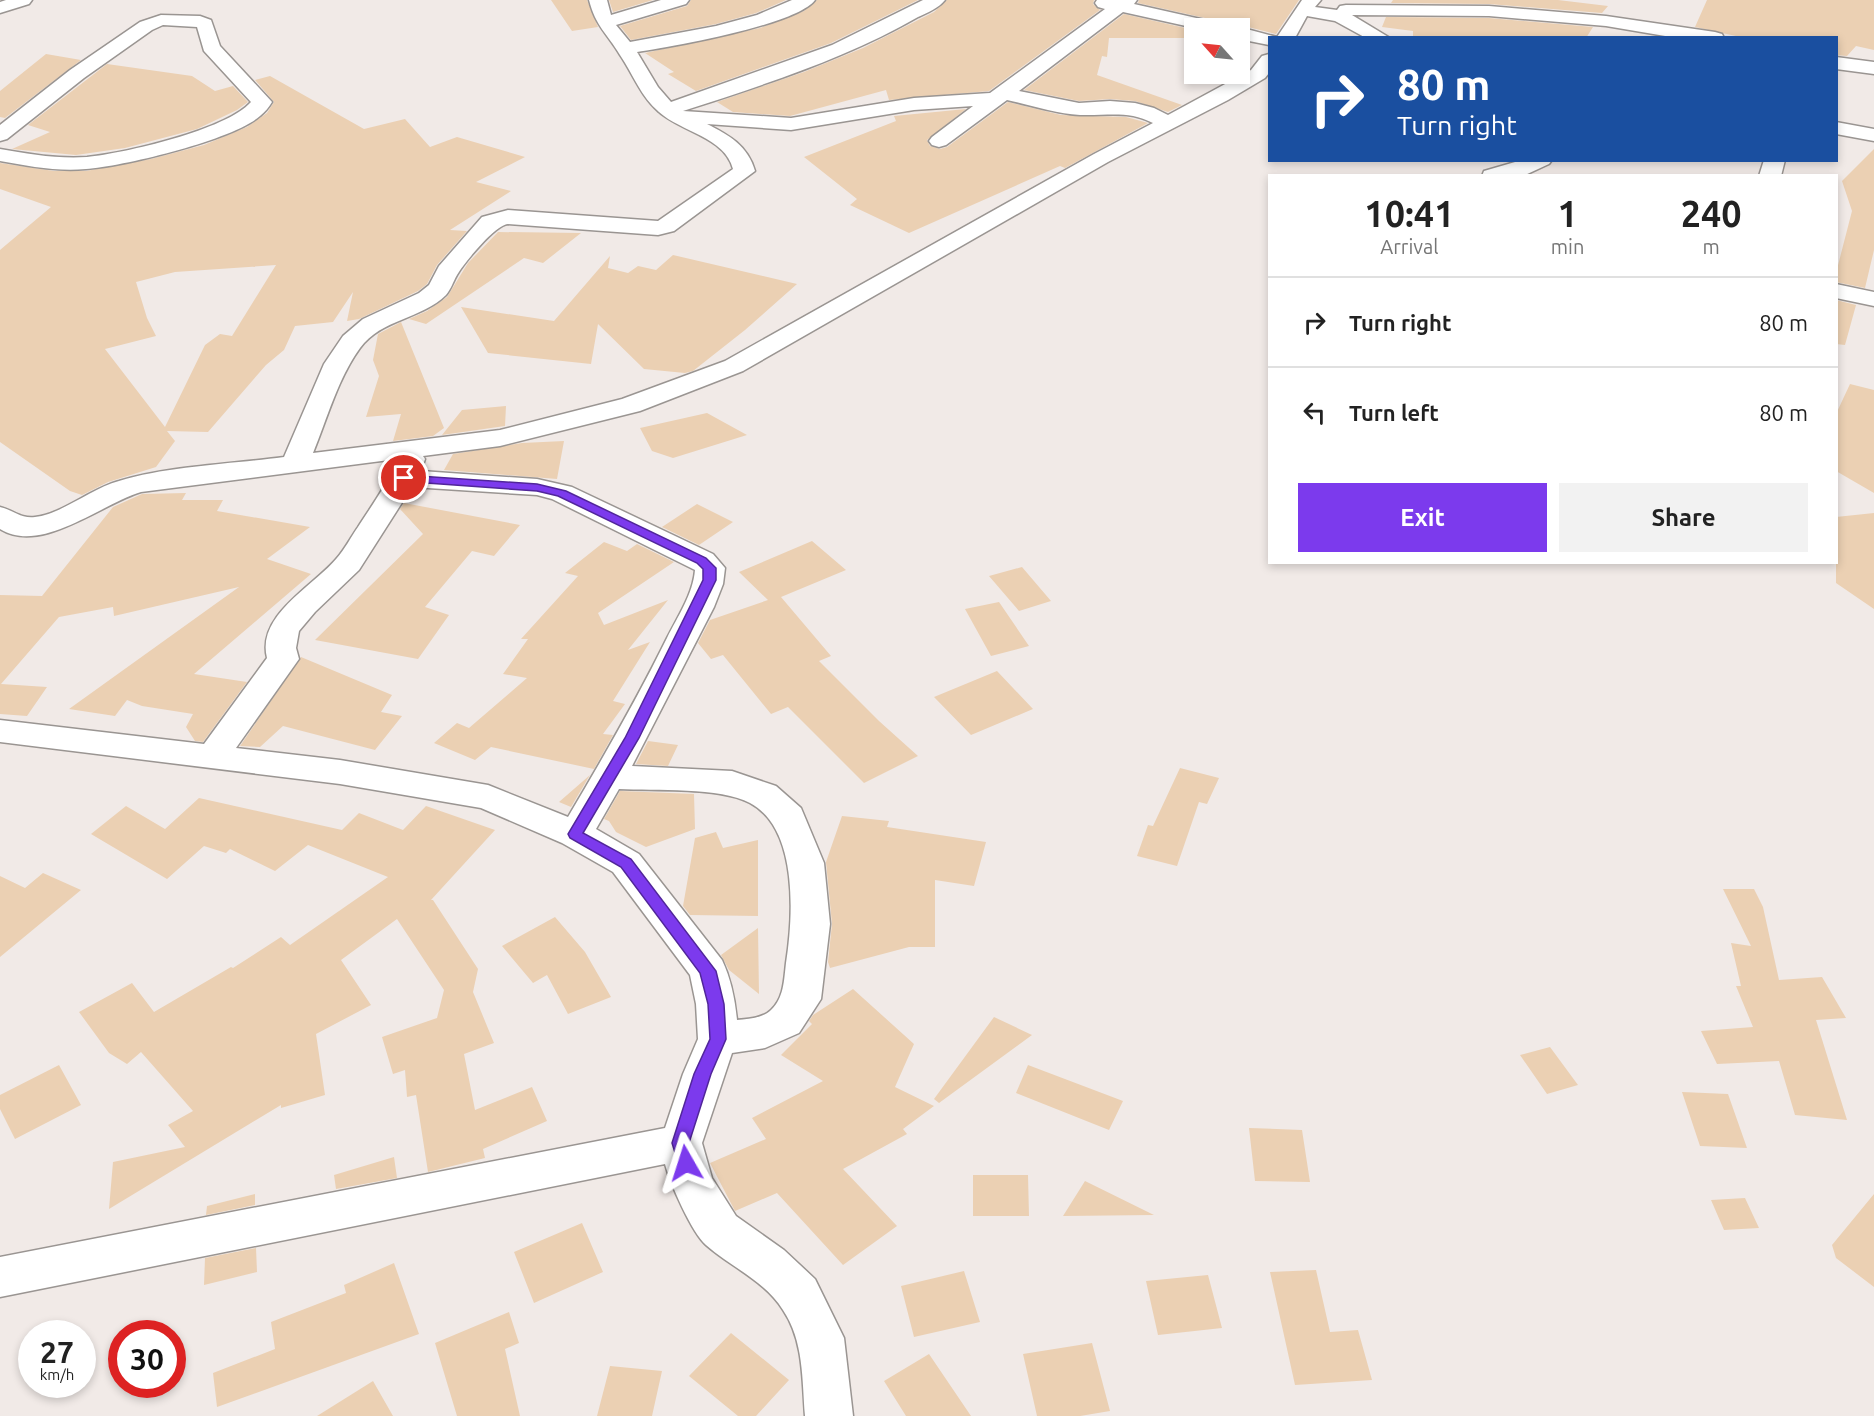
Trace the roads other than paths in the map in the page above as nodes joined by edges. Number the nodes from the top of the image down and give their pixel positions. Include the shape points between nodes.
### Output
1 (598, 0) edge
2 (680, 0) edge
3 (806, 0) edge
4 (936, 0) edge
5 (1093, 0) edge
6 (1125, 3) edge
7 (1307, 5) edge
8 (1346, 9) edge
9 (1529, 15) junction
10 (1184, 19) edge
11 (605, 22) junction
12 (1517, 30) dead end
13 (1250, 35) edge
14 (1286, 36) edge
15 (1379, 36) edge
16 (1702, 36) edge
17 (1268, 39) edge
18 (626, 48) junction
19 (1268, 61) edge
20 (1874, 68) edge
21 (1843, 69) edge
22 (998, 96) junction
23 (673, 112) junction
24 (1168, 123) junction
25 (1838, 128) edge
26 (0, 135) edge
27 (1874, 135) edge
28 (939, 141) dead end
29 (0, 155) edge
30 (1545, 166) edge
31 (1503, 174) edge
32 (1838, 291) edge
33 (1874, 298) edge
34 (295, 464) junction
35 (409, 464) junction
36 (0, 516) edge
37 (0, 731) edge
38 (213, 756) junction
39 (609, 777) junction
40 (575, 834) junction
41 (718, 1039) junction
42 (681, 1143) junction
43 (0, 1277) edge
44 (829, 1416) edge

1 - 11 street
2 - 11 street
3 - 18 street via 703,35
4 - 23 street via 875,33
5 - 6 street
6 - 10 street
6 - 22 street
7 - 8 street
7 - 14 street
8 - 9 street via 1450,9
8 - 15 street
9 - 12 street
9 - 16 street via 1606,21
11 - 18 street
13 - 17 street
18 - 23 street via 642,77
19 - 24 street via 1258,74
20 - 21 street
22 - 23 street via 914,104 791,124
22 - 24 street via 1079,109 1135,109
22 - 28 street
23 - 34 street via 721,140 736,154 744,171 658,228 508,218 490,222 447,271 439,288 372,324 352,341 337,364
24 - 35 street via 734,366 631,405
25 - 27 street
26 - 29 street via 77,74 146,26 161,20 205,24 211,47 262,102 260,108 215,130 132,155 75,163
30 - 31 street
32 - 33 street
34 - 35 street
34 - 36 street via 138,484 114,490 39,526 16,526
35 - 38 street via 348,564 284,629 280,648 283,659
35 - 39 street via 562,494 692,555 710,568 710,580
37 - 38 street
38 - 40 street via 488,797
39 - 40 street
39 - 41 street via 732,783 764,795 788,817 806,863 811,924 801,999 785,1022 765,1032
40 - 41 street via 626,863 708,971 716,1004
41 - 42 street
42 - 43 street
42 - 44 street via 692,1183 720,1230 768,1264 799,1294 821,1338

